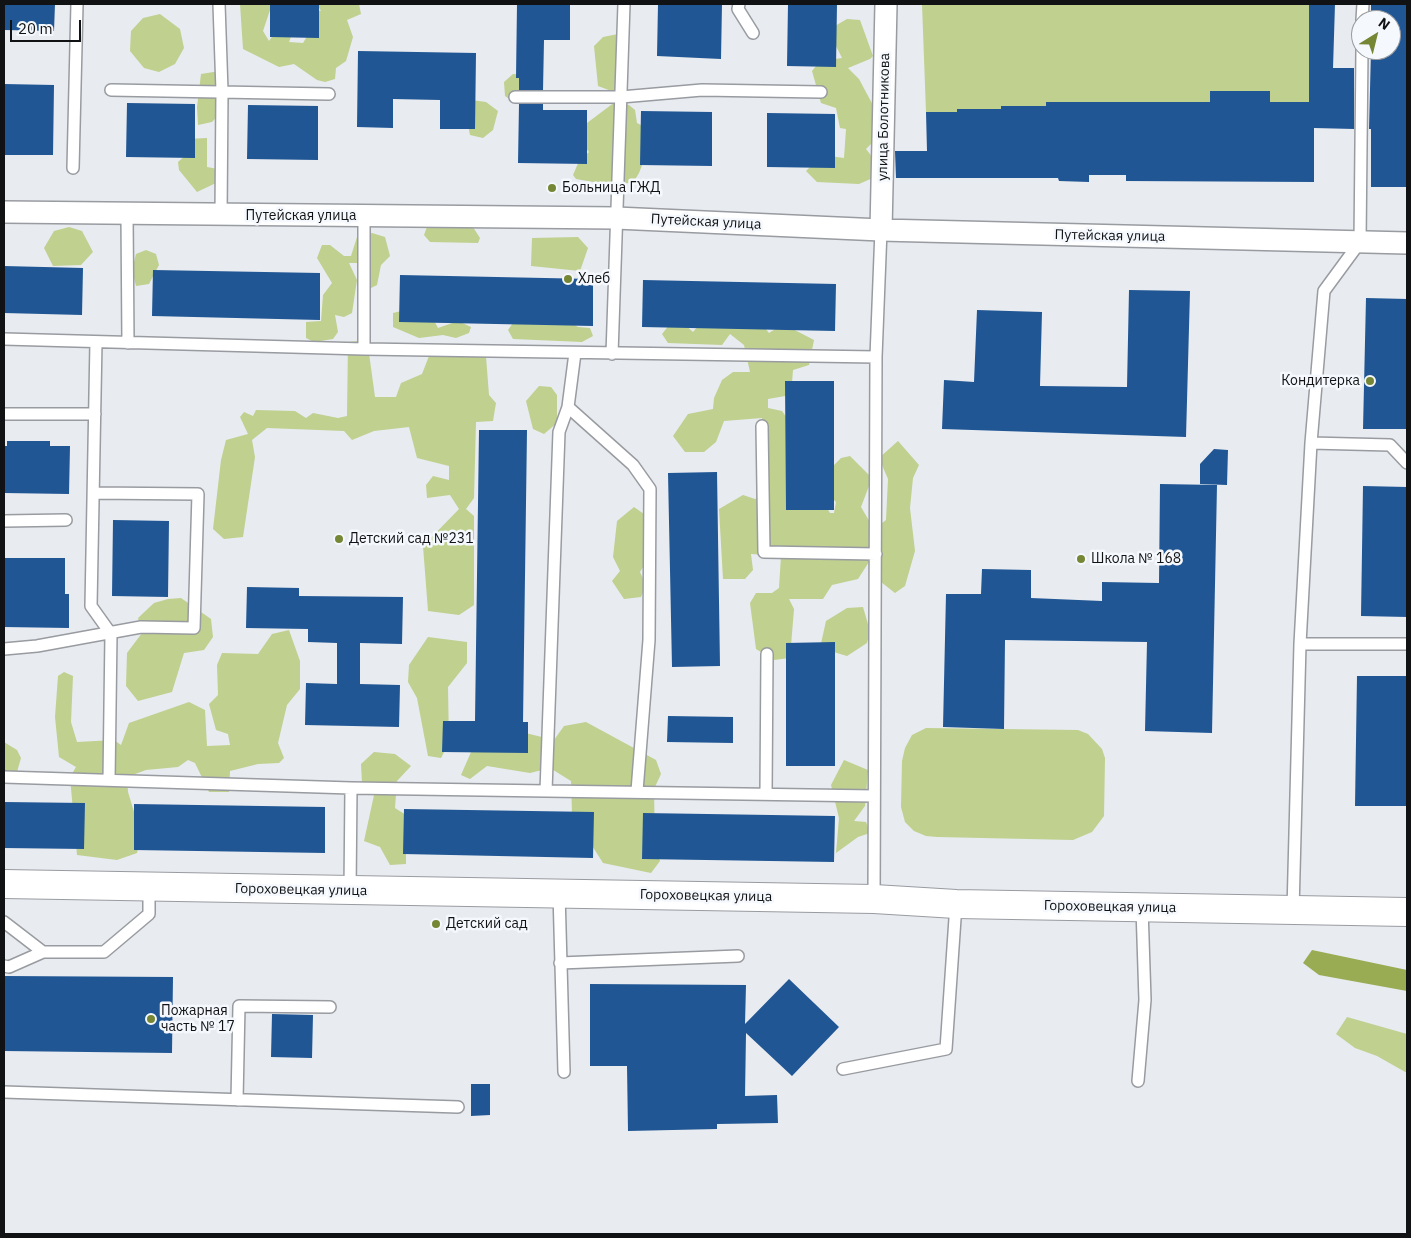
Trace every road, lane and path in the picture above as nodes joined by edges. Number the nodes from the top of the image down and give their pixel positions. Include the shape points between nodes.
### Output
1 (78, 4) edge
2 (220, 4) edge
3 (624, 4) edge
4 (739, 4) edge
5 (886, 4) edge
6 (753, 33) dead end
7 (1362, 60) edge
8 (111, 90) dead end
9 (222, 91) junction
10 (821, 92) dead end
11 (329, 94) dead end
12 (515, 97) dead end
13 (622, 97) junction
14 (73, 168) dead end
15 (4, 212) edge
16 (127, 215) junction
17 (221, 216) junction
18 (364, 216) junction
19 (616, 218) junction
20 (881, 230) junction
21 (1360, 242) junction
22 (1407, 243) edge
23 (4, 338) edge
24 (96, 342) junction
25 (128, 343) junction
26 (364, 349) junction
27 (575, 353) junction
28 (612, 354) junction
29 (876, 357) junction
30 (568, 407) junction
31 (4, 414) edge
32 (95, 414) junction
33 (762, 426) dead end
34 (1310, 442) junction
35 (1407, 463) edge
36 (94, 493) junction
37 (66, 520) dead end
38 (4, 521) edge
39 (876, 554) junction
40 (111, 634) junction
41 (1300, 644) junction
42 (1407, 644) edge
43 (4, 649) edge
44 (768, 654) dead end
45 (4, 776) edge
46 (109, 780) junction
47 (351, 788) junction
48 (546, 791) junction
49 (637, 791) junction
50 (766, 794) junction
51 (874, 796) junction
52 (4, 884) edge
53 (149, 887) junction
54 (350, 892) junction
55 (559, 893) junction
56 (874, 899) junction
57 (956, 904) junction
58 (1142, 908) junction
59 (1292, 911) junction
60 (1407, 912) edge
61 (4, 922) edge
62 (43, 952) junction
63 (738, 956) dead end
64 (560, 963) junction
65 (4, 966) edge
66 (330, 1007) dead end
67 (843, 1069) dead end
68 (564, 1072) dead end
69 (1138, 1081) dead end
70 (4, 1092) edge
71 (237, 1100) junction
72 (458, 1107) dead end

1 - 14 lane
2 - 9 lane
3 - 13 lane
4 - 6 lane via 738,9
5 - 20 street, улица Болотникова
7 - 21 lane
8 - 9 lane
9 - 11 lane
9 - 17 lane
10 - 13 lane via 702,90
12 - 13 lane
13 - 19 lane
15 - 16 street, Путейская улица
16 - 17 street, Путейская улица
16 - 25 lane
17 - 18 street, Путейская улица
18 - 19 street, Путейская улица
18 - 26 lane
19 - 20 street, Путейская улица
19 - 28 lane
20 - 21 street, Путейская улица
20 - 29 lane
21 - 22 street, Путейская улица
21 - 34 lane via 1324,291
23 - 24 lane
24 - 25 lane
24 - 32 lane
25 - 26 lane
26 - 27 lane
27 - 28 lane
27 - 30 lane
28 - 29 lane
29 - 39 lane
30 - 48 lane via 559,432
30 - 49 lane via 633,465 650,488 649,640
31 - 32 lane
32 - 36 lane
33 - 39 lane via 764,552
34 - 35 lane via 1390,445
34 - 41 lane
36 - 40 lane via 90,606
36 - 40 lane via 198,494 194,628 141,627
37 - 38 lane
39 - 51 lane
40 - 43 lane
40 - 46 lane
41 - 42 lane
41 - 59 lane
44 - 50 lane
45 - 46 lane
46 - 47 lane
47 - 48 lane
47 - 54 lane
48 - 49 lane
49 - 50 lane
50 - 51 lane
51 - 56 lane
52 - 53 street, Гороховецкая улица
53 - 54 street, Гороховецкая улица
53 - 62 lane via 149,914 104,952
54 - 55 street, Гороховецкая улица
55 - 56 street, Гороховецкая улица
55 - 64 lane
56 - 57 street, Гороховецкая улица
57 - 58 street, Гороховецкая улица
57 - 67 lane via 946,1049
58 - 59 street, Гороховецкая улица
58 - 69 lane via 1145,1000
59 - 60 street, Гороховецкая улица
61 - 62 lane
62 - 65 lane via 9,967
63 - 64 lane
64 - 68 lane
66 - 71 lane via 239,1006
70 - 71 lane
71 - 72 lane

